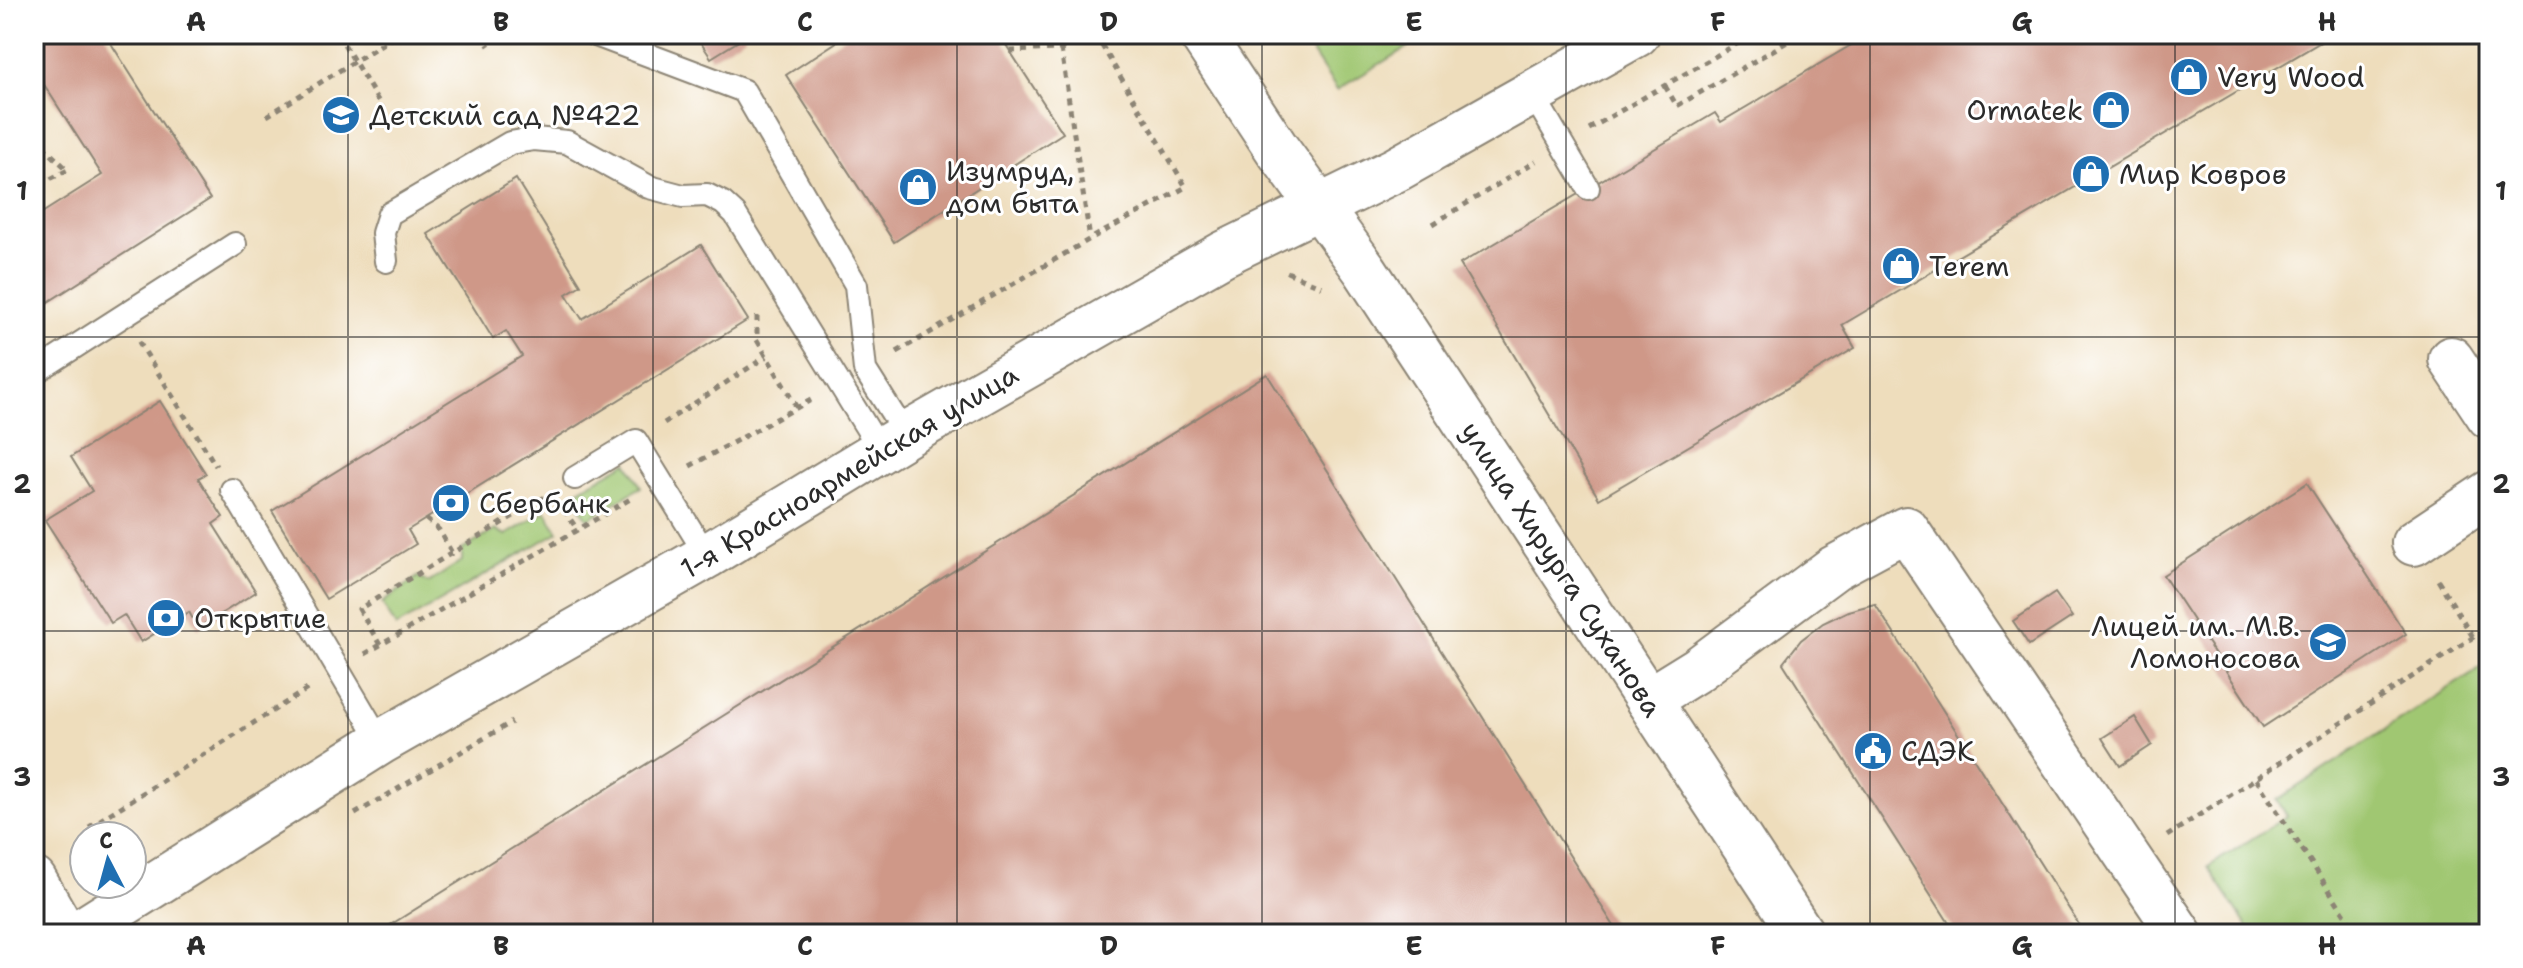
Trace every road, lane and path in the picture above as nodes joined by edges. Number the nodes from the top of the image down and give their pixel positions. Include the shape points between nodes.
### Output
1 (226, 34) edge
2 (338, 34) edge
3 (398, 34) edge
4 (481, 34) edge
5 (593, 34) edge
6 (1084, 34) edge
7 (1095, 34) edge
8 (1201, 34) edge
9 (1637, 34) edge
10 (1801, 34) edge
11 (217, 39) dead end
12 (489, 46) dead end
13 (1061, 49) junction
14 (1010, 51) dead end
15 (354, 61) junction
16 (1665, 85) dead end
17 (1532, 93) junction
18 (383, 109) dead end
19 (267, 116) dead end
20 (34, 138) edge
21 (34, 187) edge
22 (1186, 187) dead end
23 (1588, 188) dead end
24 (1318, 208) junction
25 (1090, 239) dead end
26 (235, 244) dead end
27 (386, 261) dead end
28 (749, 303) dead end
29 (122, 316) junction
30 (767, 356) junction
31 (2451, 359) dead end
32 (34, 373) edge
33 (797, 408) dead end
34 (2489, 416) edge
35 (636, 441) junction
36 (894, 443) junction
37 (575, 478) joint
38 (232, 490) joint
39 (2489, 493) edge
40 (426, 519) dead end
41 (2414, 543) joint
42 (452, 553) junction
43 (707, 556) junction
44 (2489, 627) edge
45 (2473, 637) junction
46 (380, 645) dead end
47 (1648, 700) junction
48 (381, 742) junction
49 (2256, 779) junction
50 (2130, 861) junction
51 (34, 880) edge
52 (65, 934) edge
53 (76, 934) edge
54 (1802, 934) edge
55 (2180, 934) edge
56 (2358, 934) edge

1 - 11 path
2 - 15 path
3 - 15 path
4 - 12 path
5 - 36 lane via 744,91 856,285 865,370
6 - 13 path
7 - 22 path
8 - 24 street, улица Хирурга Суханова
9 - 17 street, 1-я Красноармейская улица
10 - 16 path via 1677,106
13 - 14 path
13 - 25 path
15 - 18 path
15 - 19 path
17 - 23 lane
17 - 24 street, 1-я Красноармейская улица
20 - 21 path via 68,170
24 - 36 street, 1-я Красноармейская улица via 1223,254
24 - 47 street, улица Хирурга Суханова via 1365,270
26 - 29 lane
27 - 36 lane via 383,233 389,214 510,143 567,142 649,187 683,196 707,195 735,214
28 - 30 path via 757,317 757,340
29 - 32 lane
29 - 38 path
30 - 33 path
30 - 35 path
31 - 34 street
35 - 37 lane
35 - 43 lane
36 - 43 street, 1-я Красноармейская улица
37 - 42 path
38 - 48 lane
39 - 41 street
40 - 42 path
41 - 45 path
42 - 46 path via 359,609
43 - 48 street, 1-я Красноармейская улица
44 - 45 path
45 - 49 path
47 - 50 street via 1834,568 1906,529
47 - 54 street, улица Хирурга Суханова
48 - 53 street, 1-я Красноармейская улица
49 - 50 path
49 - 56 path
50 - 55 street
51 - 52 street

